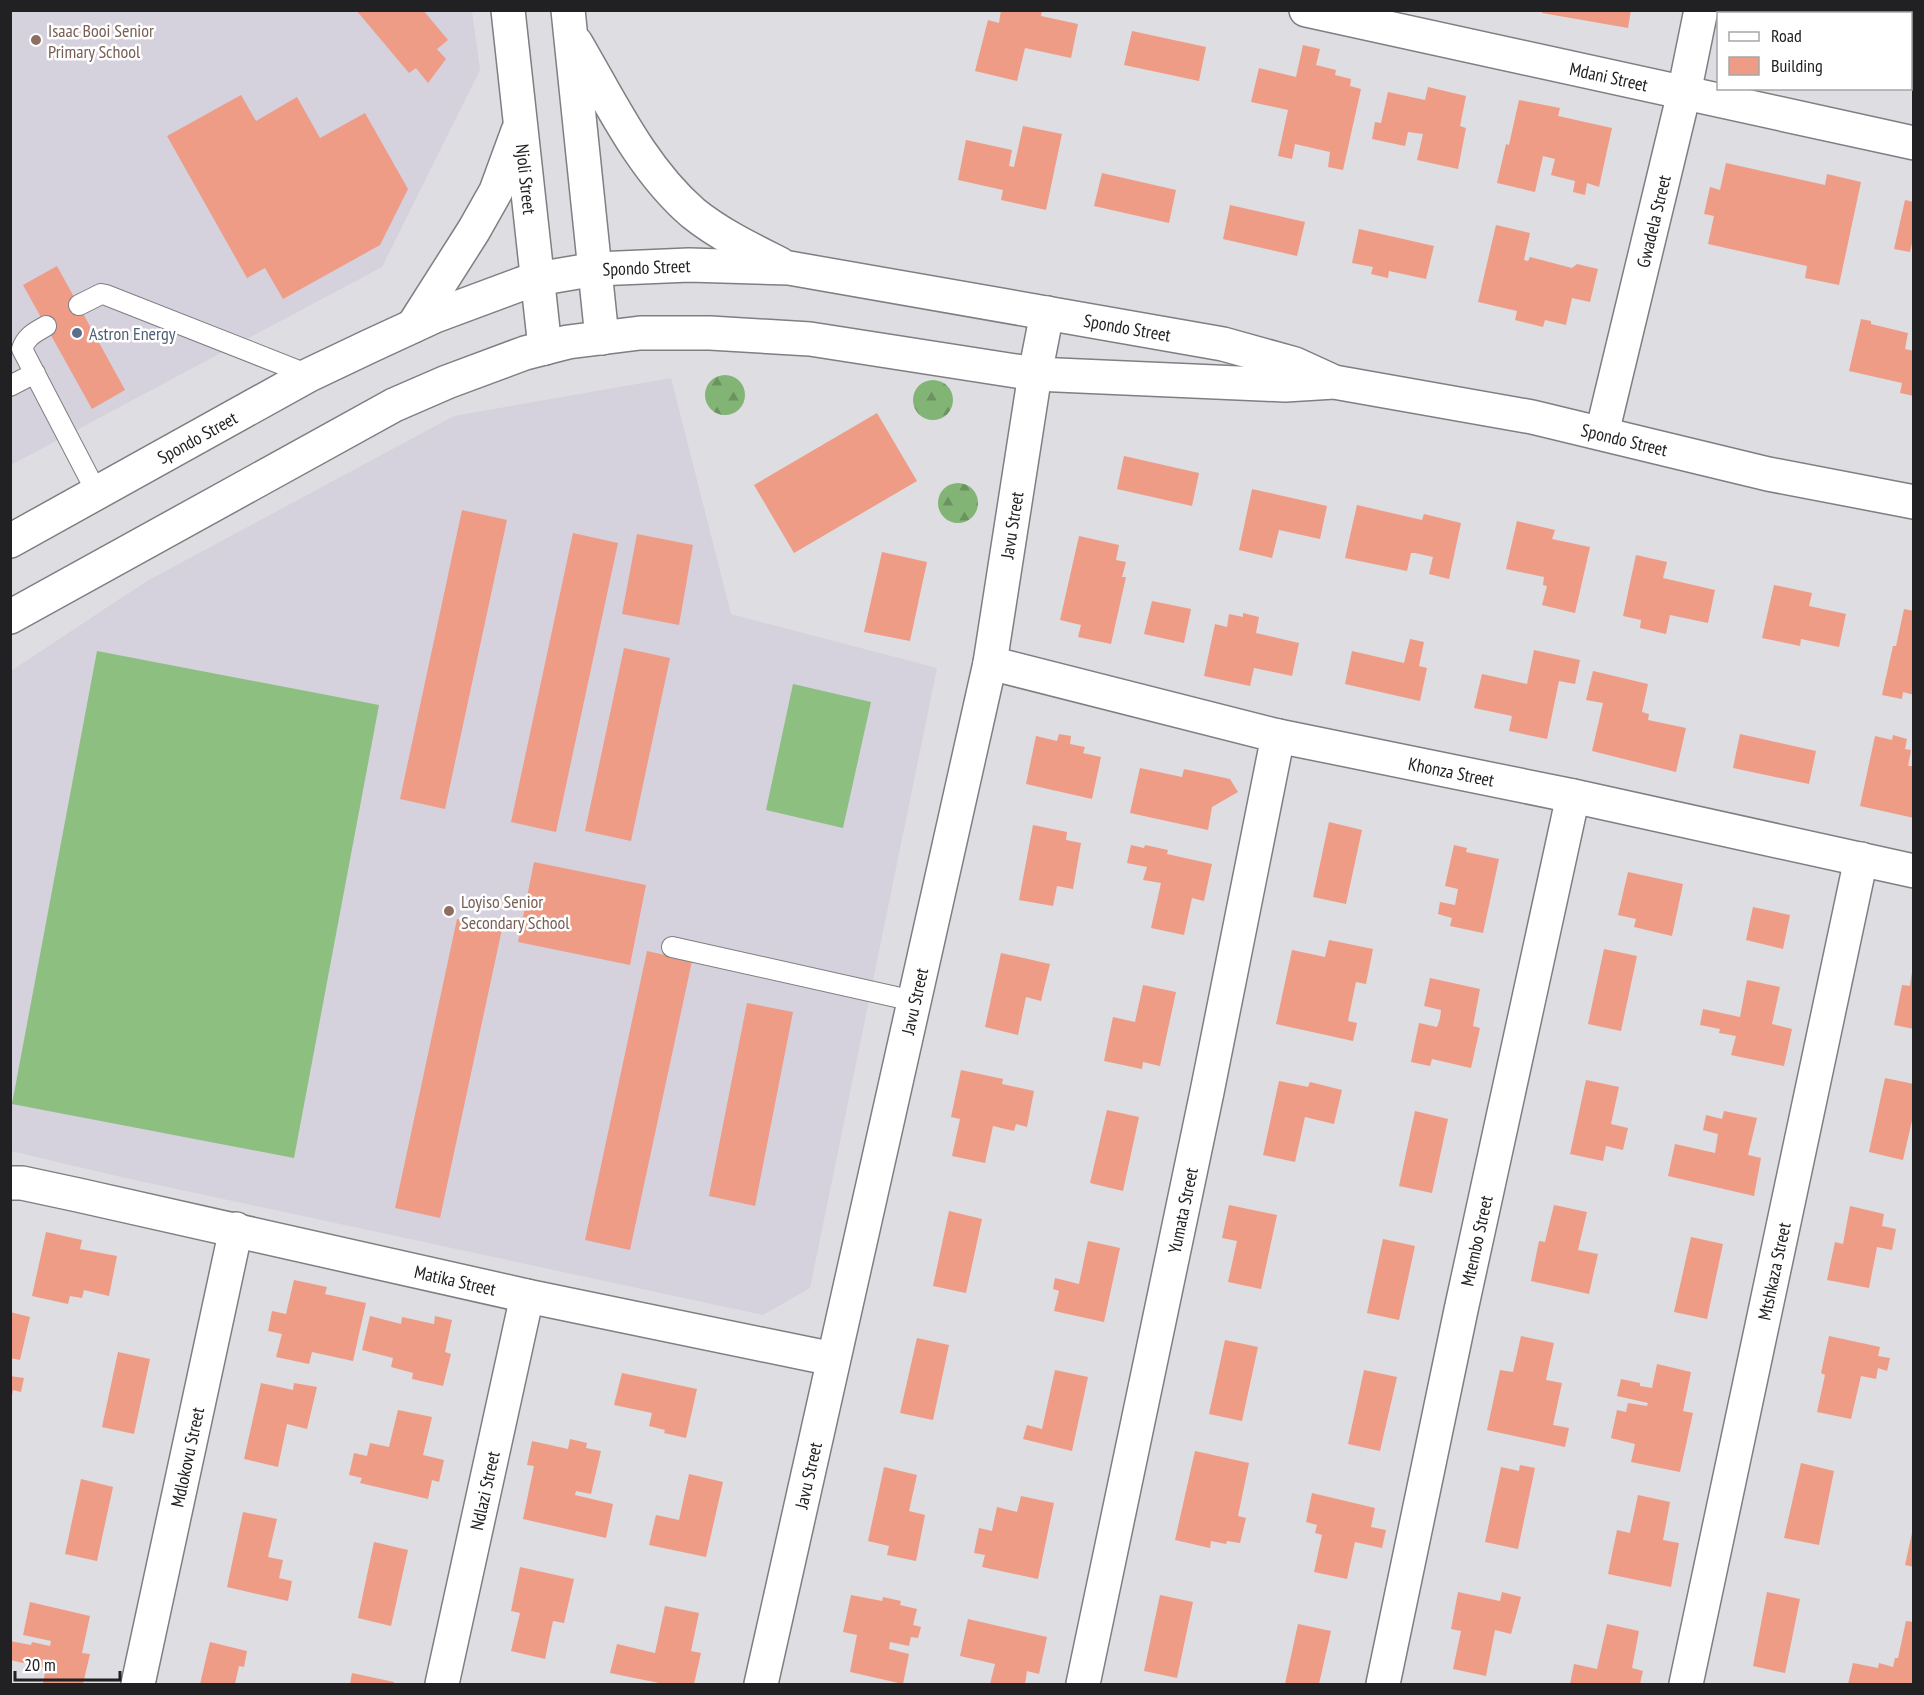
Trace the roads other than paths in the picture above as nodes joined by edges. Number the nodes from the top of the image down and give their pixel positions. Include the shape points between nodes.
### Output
1 (508, 10) edge
2 (1306, 10) edge
3 (1701, 10) edge
4 (569, 22) edge
5 (1684, 93) junction
6 (520, 126) junction
7 (1914, 143) edge
8 (789, 268) junction
9 (596, 270) junction
10 (537, 279) junction
11 (79, 305) dead end
12 (1047, 313) junction
13 (46, 326) dead end
14 (412, 327) junction
15 (602, 338) junction
16 (545, 348) junction
17 (35, 373) junction
18 (1035, 374) junction
19 (309, 375) junction
20 (1334, 382) junction
21 (10, 386) edge
22 (1602, 433) junction
23 (97, 493) junction
24 (1914, 502) edge
25 (10, 541) edge
26 (10, 617) edge
27 (990, 663) junction
28 (1278, 735) junction
29 (1573, 796) junction
30 (1862, 859) junction
31 (1914, 871) edge
32 (672, 947) dead end
33 (914, 1001) junction
34 (10, 1184) edge
35 (236, 1229) junction
36 (527, 1296) junction
37 (833, 1359) junction
38 (138, 1684) edge
39 (442, 1684) edge
40 (761, 1684) edge
41 (1083, 1684) edge
42 (1383, 1684) edge
43 (1686, 1684) edge

1 - 6 street, Njoli Street
2 - 5 street, Mdani Street
3 - 5 street, Gwadela Street
4 - 8 street via 630,136 672,192 728,237
4 - 9 street
5 - 7 street, Mdani Street
5 - 22 street, Gwadela Street
6 - 10 street, Njoli Street
6 - 14 street via 496,191
8 - 9 street, Spondo Street via 690,265
8 - 12 street, Spondo Street
9 - 10 street, Spondo Street
9 - 15 street
10 - 14 street, Spondo Street
10 - 16 street, Njoli Street
11 - 19 lane via 106,295
12 - 18 street, Javu Street
12 - 20 street, Spondo Street via 1222,344 1295,364
13 - 17 lane via 30,335 22,349
14 - 19 street, Spondo Street
15 - 16 street, Spondo Street
15 - 18 street, Spondo Street via 639,333 710,333 810,339
16 - 26 street, Spondo Street via 525,352 394,405
17 - 21 lane
17 - 23 lane
18 - 20 street, Spondo Street via 1285,385
18 - 27 street, Javu Street
19 - 23 street, Spondo Street
20 - 22 street, Spondo Street
22 - 24 street, Spondo Street via 1768,474
23 - 25 street, Spondo Street
27 - 28 street, Khonza Street
27 - 33 street, Javu Street
28 - 29 street, Khonza Street
28 - 41 street, Yumata Street
29 - 30 street, Khonza Street
29 - 42 street, Mtembo Street
30 - 31 street, Khonza Street
30 - 43 street, Mtshkaza Street
32 - 33 lane
33 - 37 street, Javu Street
34 - 35 street, Matika Street via 78,1194
35 - 36 street, Matika Street
35 - 38 street, Mdlokovu Street
36 - 37 street, Matika Street
36 - 39 street, Ndlazi Street
37 - 40 street, Javu Street

